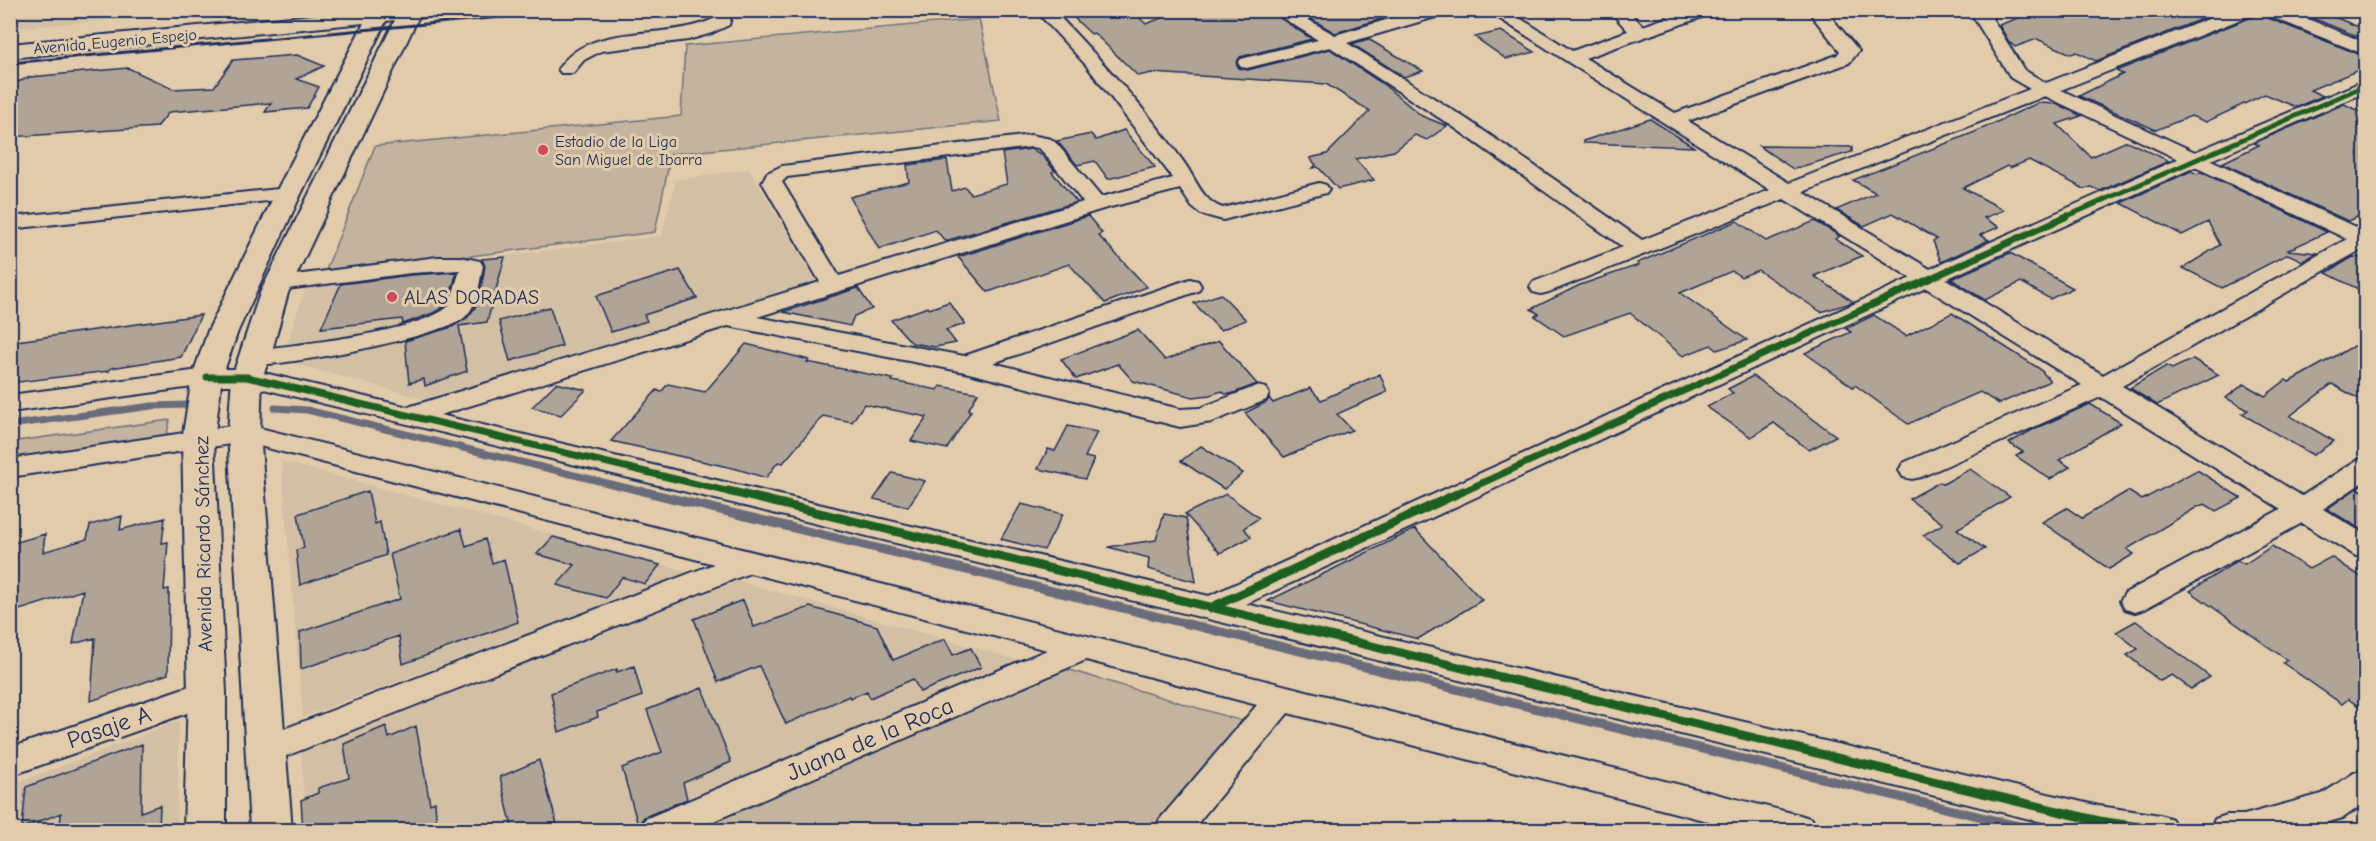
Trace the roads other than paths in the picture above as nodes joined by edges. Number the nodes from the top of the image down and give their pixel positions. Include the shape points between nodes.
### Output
1 (282, 10) edge
2 (725, 10) edge
3 (1043, 10) edge
4 (1278, 10) edge
5 (1440, 10) edge
6 (1494, 10) edge
7 (1617, 10) edge
8 (1992, 10) edge
9 (2248, 10) edge
10 (2270, 10) edge
11 (403, 12) edge
12 (1699, 12) dead end
13 (1821, 16) dead end
14 (1640, 33) junction
15 (10, 36) edge
16 (1335, 41) junction
17 (2366, 50) edge
18 (10, 51) edge
19 (1570, 57) junction
20 (1247, 63) dead end
21 (567, 69) dead end
22 (2366, 85) edge
23 (2043, 89) junction
24 (1674, 120) junction
25 (2193, 159) junction
26 (1185, 181) junction
27 (1319, 189) dead end
28 (1788, 190) junction
29 (288, 194) junction
30 (1096, 205) junction
31 (10, 223) edge
32 (2365, 239) edge
33 (1639, 248) junction
34 (1928, 279) junction
35 (279, 284) junction
36 (833, 285) junction
37 (1190, 286) dead end
38 (1541, 287) dead end
39 (725, 318) junction
40 (965, 364) junction
41 (251, 368) junction
42 (207, 377) junction
43 (2103, 386) junction
44 (1257, 394) dead end
45 (10, 404) edge
46 (410, 415) junction
47 (244, 433) junction
48 (198, 440) junction
49 (10, 468) edge
50 (2366, 468) edge
51 (1912, 470) dead end
52 (2302, 510) junction
53 (2366, 549) edge
54 (749, 562) junction
55 (2135, 601) dead end
56 (1210, 608) junction
57 (1084, 648) junction
58 (207, 693) junction
59 (1281, 698) junction
60 (266, 750) junction
61 (10, 762) edge
62 (2366, 783) edge
63 (1721, 820) edge
64 (205, 831) edge
65 (271, 831) edge
66 (657, 831) edge
67 (1172, 831) edge
68 (1800, 831) edge
69 (2160, 831) edge
70 (2227, 831) edge

1 - 15 main road, Avenida Eugenio Espejo
2 - 21 street via 723,21 702,32 598,47 578,55
3 - 26 street via 1092,61
4 - 16 street
5 - 16 street
6 - 19 street
7 - 14 street
8 - 23 street via 1983,18 2017,74
9 - 23 street
10 - 17 street
11 - 18 main road, Avenida Eugenio Espejo
11 - 29 main road, Avenida Ricardo Sánchez
11 - 35 main road
12 - 14 street
13 - 24 street via 1850,51 1843,59
14 - 19 street
16 - 20 street
16 - 33 street
19 - 24 street
22 - 25 street
23 - 25 street
23 - 28 street
24 - 28 street
25 - 32 street
25 - 34 street
26 - 27 street via 1199,203 1223,214
26 - 30 street
28 - 33 street
28 - 34 street
29 - 31 street
29 - 42 main road, Avenida Ricardo Sánchez via 223,331
30 - 36 street
30 - 36 street via 1050,148 1031,141 782,172 772,182
32 - 43 street
33 - 38 street
34 - 43 street
34 - 56 street
35 - 41 main road
35 - 41 street via 434,264 472,266 457,312 445,320
36 - 39 street
37 - 40 street
39 - 40 street
39 - 46 street
40 - 44 street via 1180,418 1203,416
41 - 42 street
41 - 46 street
41 - 47 main road
42 - 45 street
42 - 48 main road, Avenida Ricardo Sánchez
43 - 51 street
43 - 52 street
46 - 56 street
47 - 48 street
47 - 54 street
47 - 60 main road
48 - 49 street
48 - 58 main road, Avenida Ricardo Sánchez
50 - 52 street
52 - 53 street
52 - 55 street
54 - 57 street
54 - 60 street
56 - 69 street via 2099,821
57 - 59 street
57 - 66 street, Juana de la Roca
58 - 61 street, Pasaje A
58 - 64 main road, Avenida Ricardo Sánchez
59 - 63 street
59 - 67 street
60 - 65 main road
62 - 70 street via 2331,807
63 - 68 street

